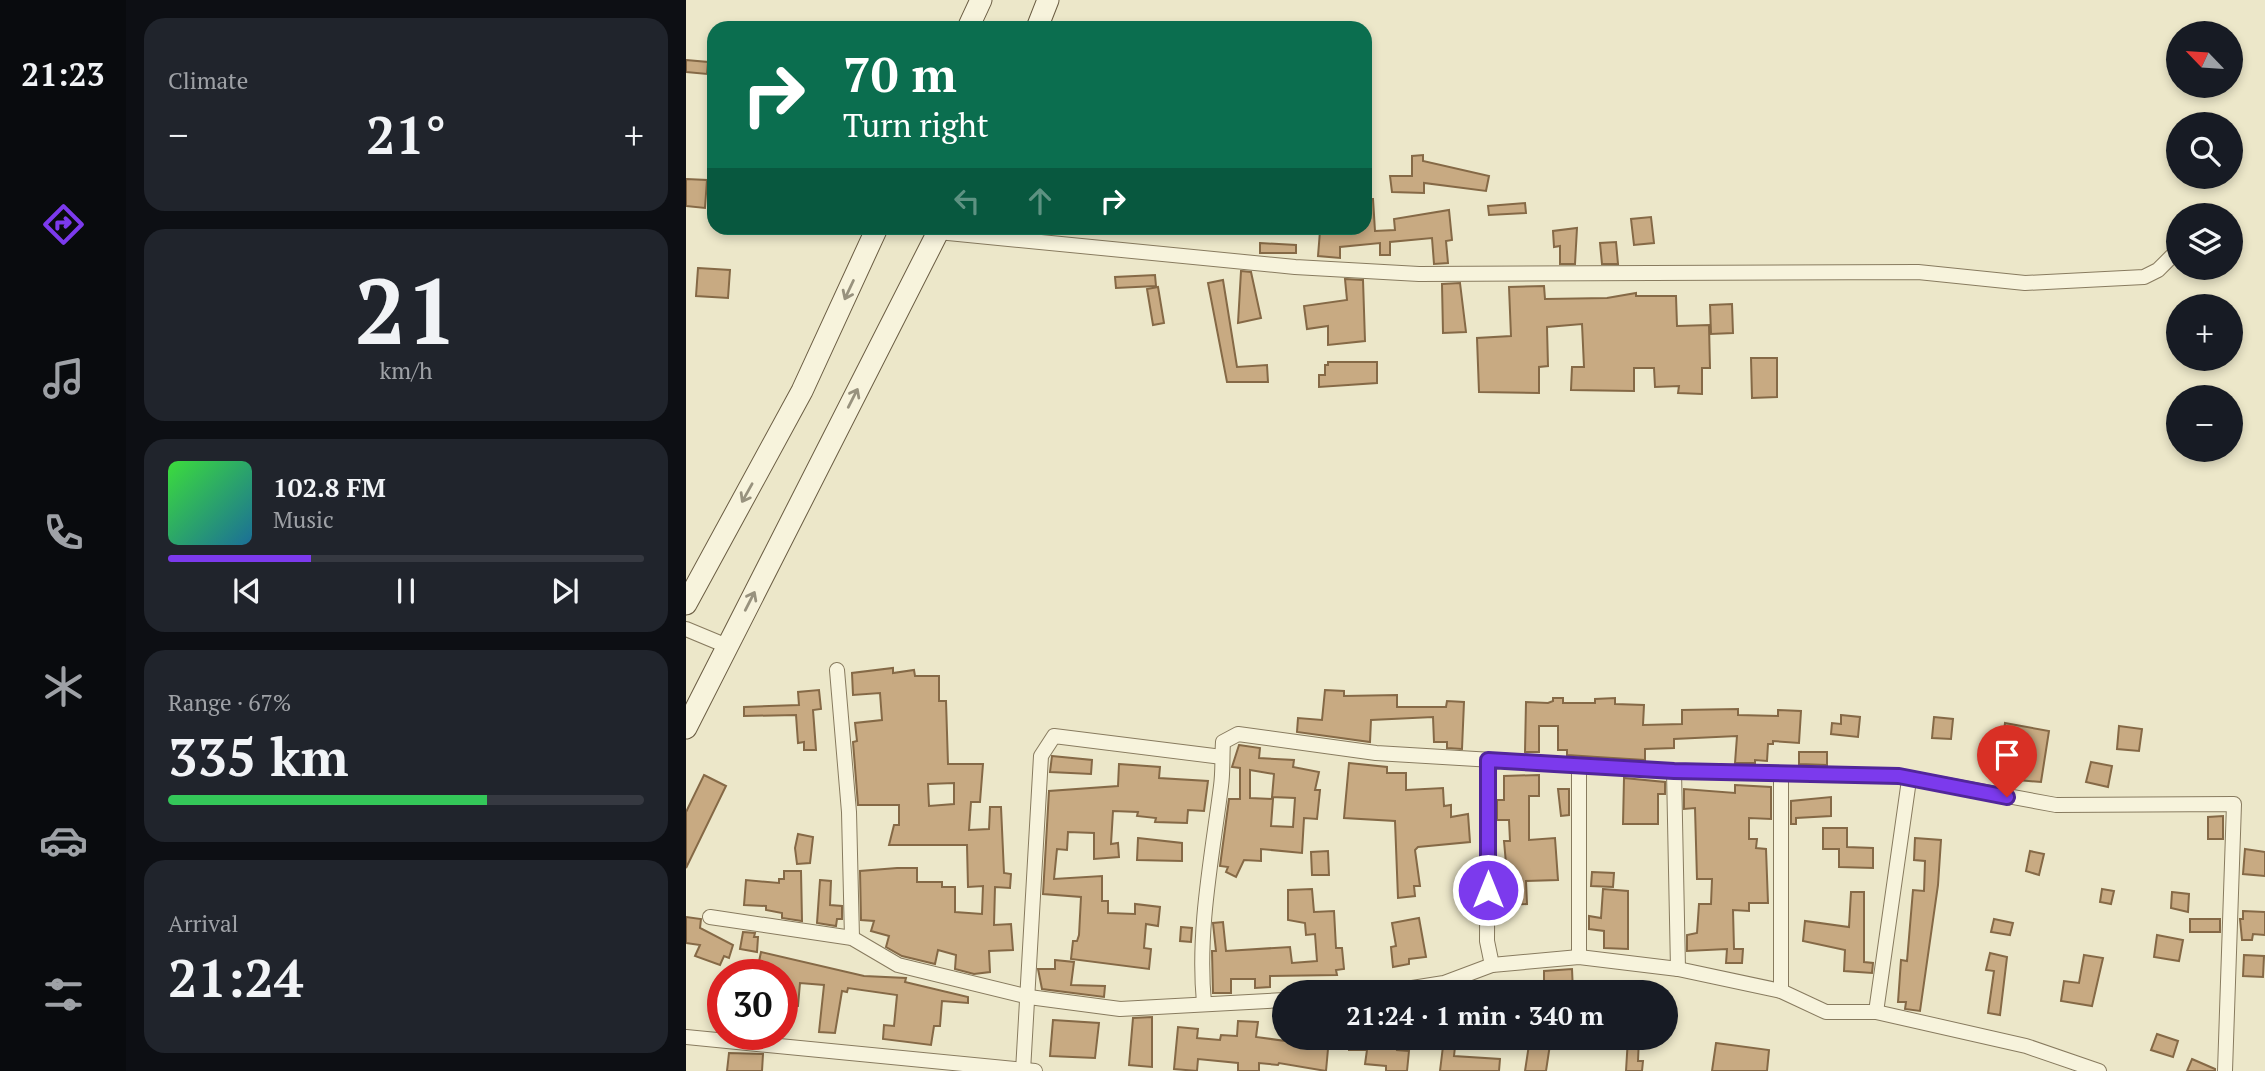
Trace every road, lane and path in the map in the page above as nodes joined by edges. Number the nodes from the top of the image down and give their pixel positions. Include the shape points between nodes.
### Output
1 (981, 0) edge
2 (1048, 0) edge
3 (971, 21) edge
4 (1040, 21) edge
5 (874, 235) edge
6 (936, 235) edge
7 (987, 235) edge
8 (2166, 262) edge
9 (686, 604) edge
10 (686, 629) edge
11 (727, 646) junction
12 (837, 670) dead end
13 (686, 728) edge
14 (1222, 757) junction
15 (1488, 760) junction
16 (1579, 765) junction
17 (1674, 771) junction
18 (1781, 773) junction
19 (1909, 780) junction
20 (710, 917) dead end
21 (852, 938) junction
22 (1579, 957) junction
23 (1492, 965) junction
24 (1678, 969) junction
25 (1452, 980) edge
26 (1781, 991) junction
27 (1029, 997) junction
28 (1272, 1000) edge
29 (1204, 1003) junction
30 (1876, 1012) junction
31 (686, 1037) edge
32 (1027, 1071) edge
33 (2099, 1071) edge
34 (2225, 1071) edge

1 - 3 main road
2 - 4 main road
5 -> 9 main road via 802,391
11 -> 6 main road
7 - 8 street via 1295,267 1419,274 1918,272 2025,283 2144,277
10 - 11 street
11 - 13 main road
12 - 21 street via 849,812
14 - 15 street via 1223,742 1238,734 1376,753
14 - 27 street via 1054,736 1049,739 1041,757 1034,843
14 - 29 street via 1207,888
15 - 16 street
15 - 23 street via 1487,941
16 - 17 street
16 - 22 street
17 - 18 street
17 - 24 street
18 - 19 street
18 - 26 street
19 - 30 street
19 - 34 street via 2056,805 2234,804
20 - 21 street
21 - 27 street via 898,965
22 - 23 street
22 - 24 street
23 - 25 street
24 - 26 street
26 - 30 street via 1826,1012
27 - 29 street via 1121,1009
27 - 32 street
28 - 29 street
30 - 33 street via 2026,1046
31 - 32 street

